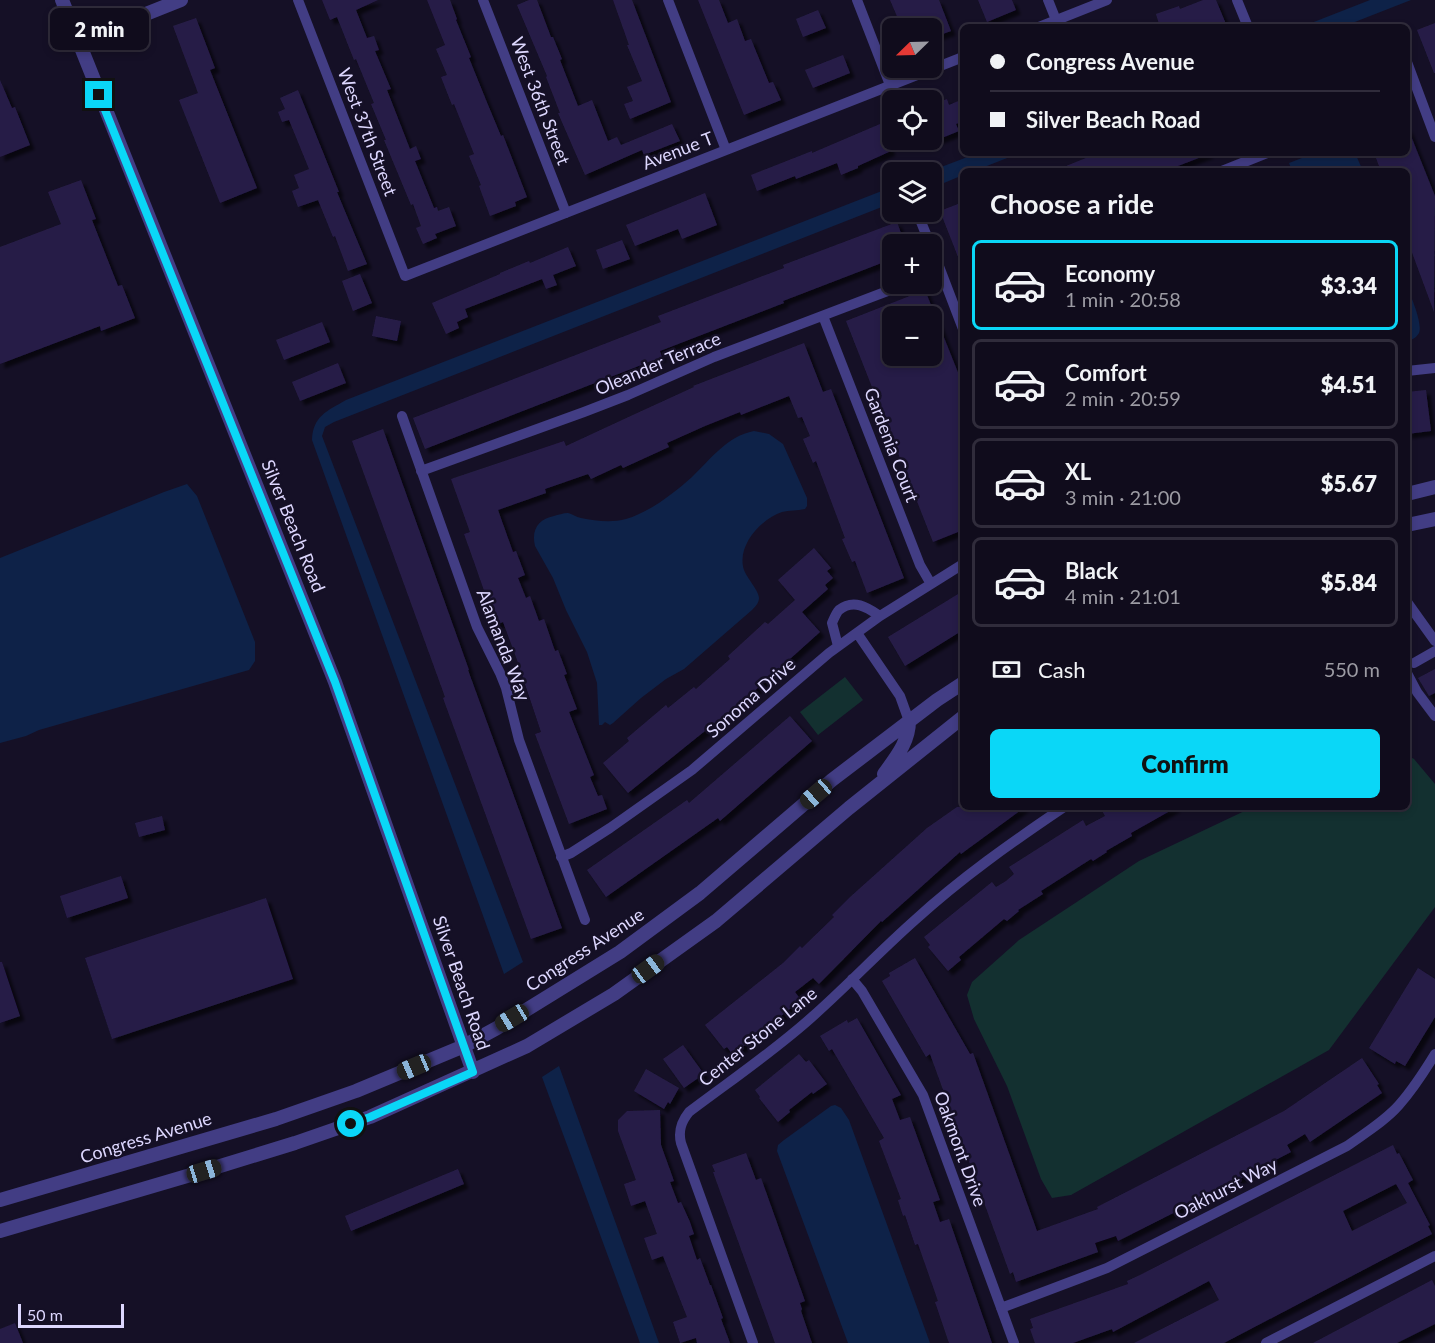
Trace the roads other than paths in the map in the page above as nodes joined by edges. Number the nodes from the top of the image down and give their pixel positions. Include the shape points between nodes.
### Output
1 (62, 0) edge
2 (181, 0) edge
3 (298, 0) edge
4 (483, 0) edge
5 (668, 0) edge
6 (857, 0) edge
7 (1048, 0) edge
8 (1107, 0) edge
9 (1238, 0) edge
10 (1056, 20) junction
11 (1046, 24) edge
12 (1247, 24) edge
13 (78, 41) junction
14 (960, 58) edge
15 (1410, 70) edge
16 (890, 85) junction
17 (1419, 93) junction
18 (1410, 97) edge
19 (1435, 137) edge
20 (726, 150) junction
21 (1260, 156) edge
22 (1230, 168) edge
23 (566, 213) junction
24 (405, 276) joint
25 (942, 285) edge
26 (882, 293) edge
27 (823, 316) junction
28 (960, 323) edge
29 (1435, 368) edge
30 (1410, 371) edge
31 (402, 416) dead end
32 (421, 471) junction
33 (1435, 487) edge
34 (1410, 493) edge
35 (1435, 519) edge
36 (1410, 524) edge
37 (960, 566) edge
38 (931, 584) junction
39 (1410, 606) edge
40 (880, 616) junction
41 (856, 633) junction
42 (1435, 641) edge
43 (838, 646) junction
44 (1435, 651) edge
45 (1414, 663) dead end
46 (1410, 679) edge
47 (960, 685) edge
48 (1435, 716) edge
49 (960, 719) edge
50 (909, 721) junction
51 (874, 788) junction
52 (1060, 810) edge
53 (561, 857) junction
54 (585, 920) dead end
55 (852, 979) junction
56 (464, 1046) junction
57 (1435, 1054) edge
58 (473, 1072) junction
59 (0, 1200) edge
60 (0, 1231) edge
61 (1435, 1256) edge
62 (1001, 1308) junction
63 (753, 1343) edge
64 (1014, 1343) edge
65 (1266, 1343) edge

1 - 13 street, Silver Beach Road
2 - 13 street
3 - 24 street, West 37th Street
4 - 23 street, West 36th Street
5 - 20 street
6 - 16 street
7 - 10 street
8 - 10 street
9 - 12 street
10 - 11 street
13 - 56 street, Silver Beach Road via 335,682
14 - 16 street, Avenue T
15 - 17 street
16 - 20 street, Avenue T
17 - 18 street
17 - 19 street
20 - 23 street, Avenue T
21 - 22 street
23 - 24 street, Avenue T
25 - 28 street
26 - 27 street, Oleander Terrace
27 - 32 street, Oleander Terrace via 584,412
27 - 38 street, Gardenia Court via 920,566
29 - 30 street
31 - 32 street, Alamanda Way
32 - 53 street, Alamanda Way via 477,627 506,688 519,740
33 - 34 street
35 - 36 street
37 - 38 street, Sonoma Drive
38 - 40 street, Sonoma Drive
39 - 42 street
40 - 41 street, Sonoma Drive
40 - 43 street via 864,606 850,604 838,611 832,623
41 - 43 street, Sonoma Drive
41 - 50 street via 900,696
43 - 53 street, Sonoma Drive via 681,779
44 - 45 street
46 - 48 street
47 - 50 street, Congress Avenue
49 - 51 street
50 - 51 street via 906,740
50 - 56 street, Congress Avenue via 832,780 700,893 620,952
51 - 58 street via 716,921 614,994 527,1046
52 - 55 street, Center Stone Lane via 963,879
53 - 54 street, Alamanda Way
55 - 62 street, Oakmont Drive via 923,1095
55 - 63 street, Center Stone Lane via 786,1040 689,1112 680,1127 681,1143
56 - 58 street, Silver Beach Road
56 - 59 street, Congress Avenue via 276,1119
57 - 62 street, Oakhurst Way via 1398,1106 1347,1146 1107,1268
58 - 60 street via 370,1117 306,1139
61 - 65 street
62 - 64 street, Oakmont Drive

